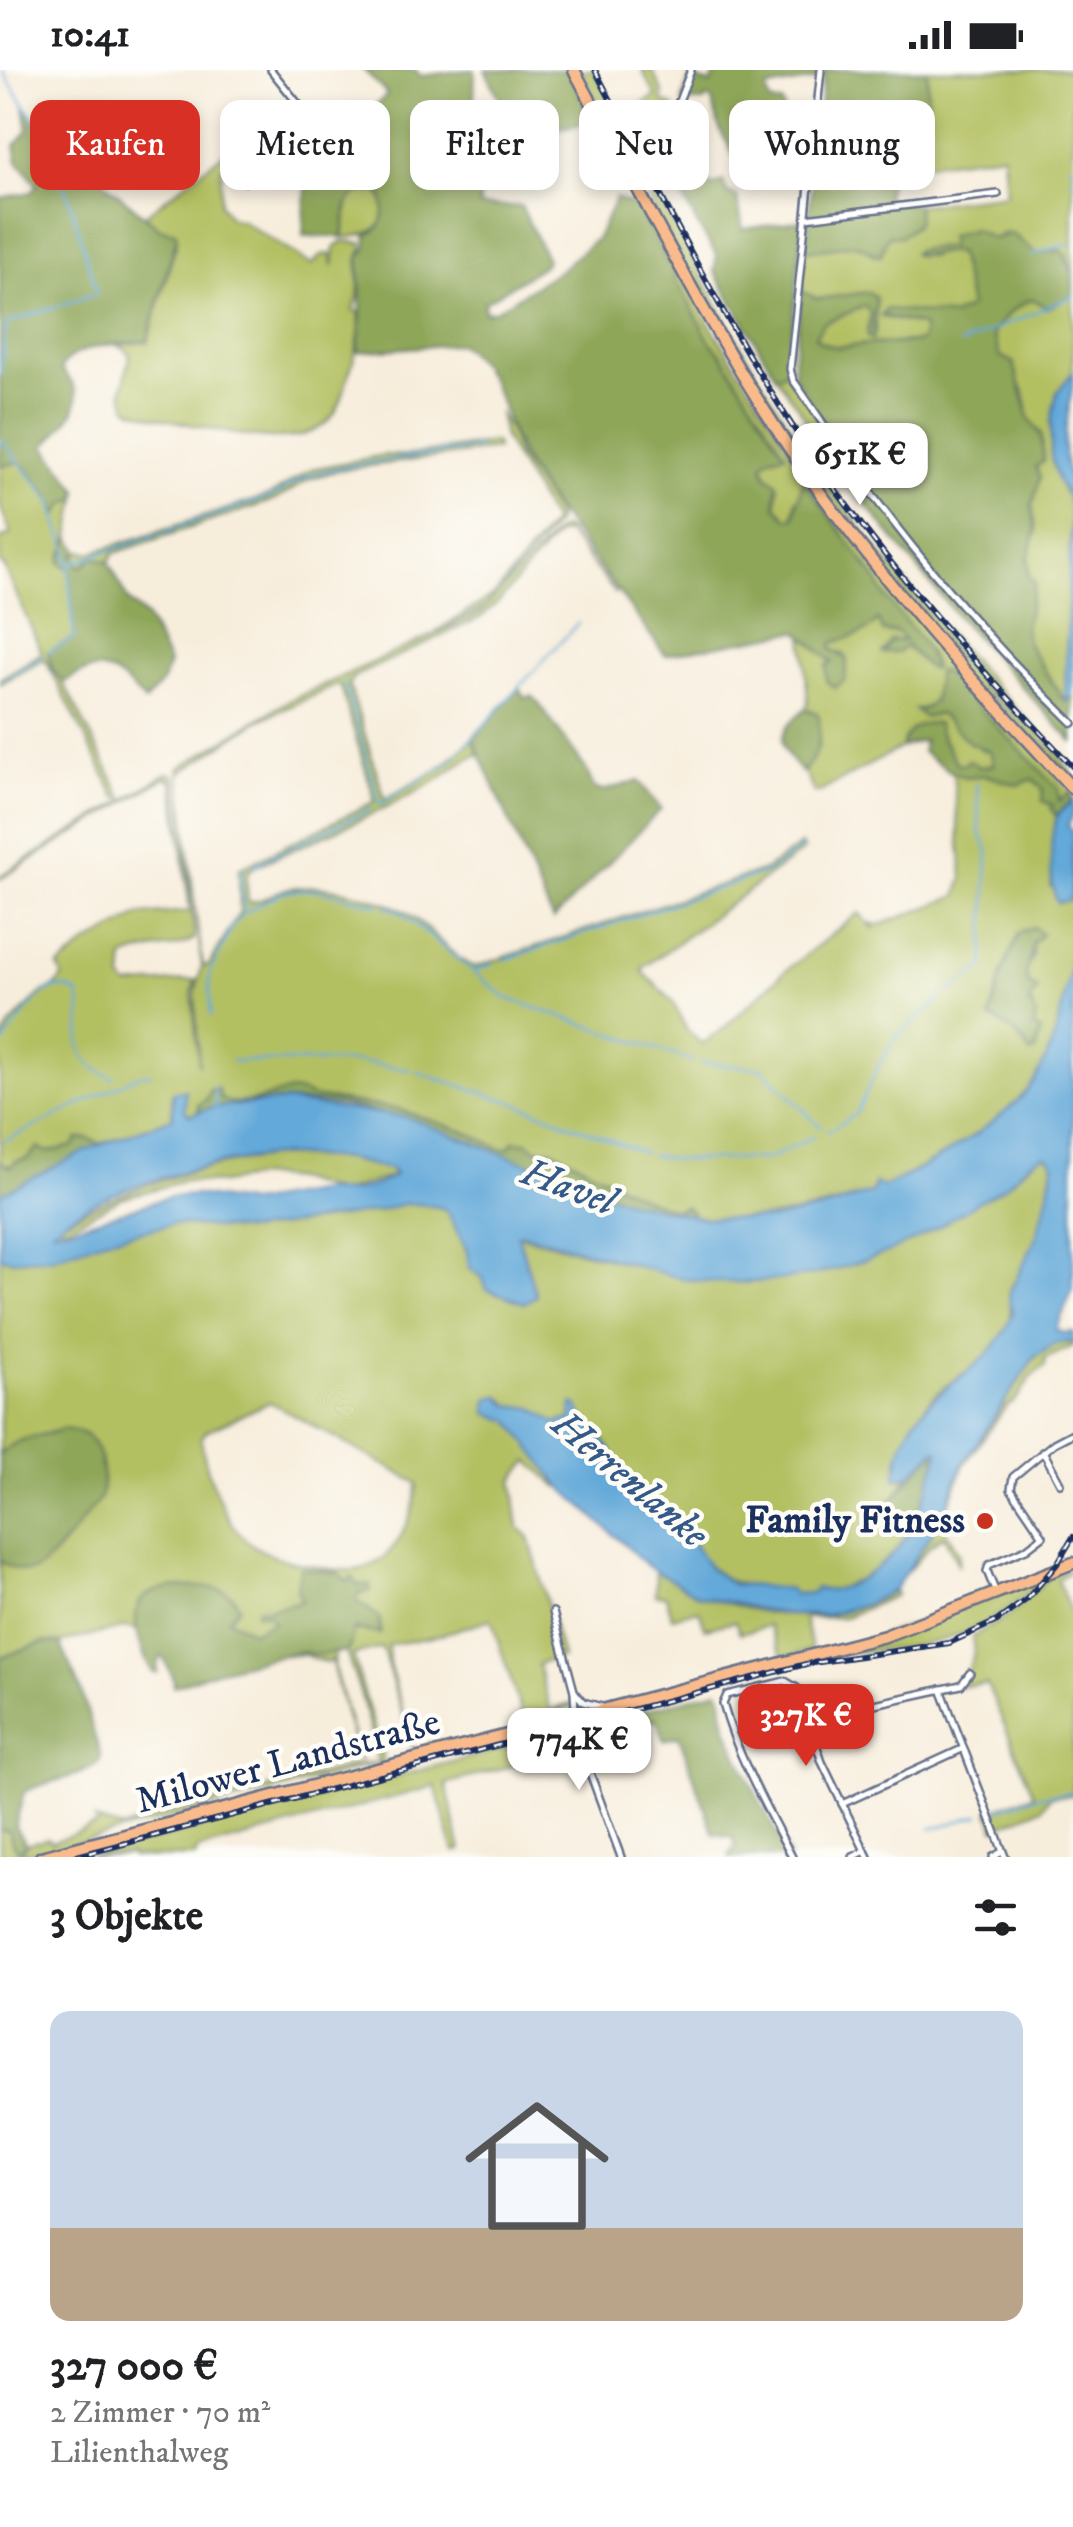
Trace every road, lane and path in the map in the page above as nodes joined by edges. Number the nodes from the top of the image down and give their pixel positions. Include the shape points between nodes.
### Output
1 (271, 70) edge
2 (574, 70) edge
3 (691, 70) edge
4 (822, 70) edge
5 (295, 100) edge
6 (679, 100) edge
7 (295, 124) joint
8 (998, 194) dead end
9 (806, 218) junction
10 (1073, 723) edge
11 (1069, 784) edge
12 (1073, 1434) edge
13 (1043, 1452) junction
14 (1060, 1483) dead end
15 (1073, 1563) edge
16 (996, 1593) junction
17 (553, 1612) dead end
18 (970, 1672) dead end
19 (941, 1689) junction
20 (574, 1690) junction
21 (605, 1708) junction
22 (575, 1715) junction
23 (806, 1719) junction
24 (550, 1722) junction
25 (576, 1735) junction
26 (962, 1749) junction
27 (841, 1804) junction
28 (614, 1838) junction
29 (867, 1854) edge
30 (1004, 1855) edge
31 (41, 1857) edge
32 (612, 1857) edge
33 (621, 1857) edge
34 (792, 1857) edge
35 (853, 1857) edge
36 (992, 1857) edge

1 - 5 street
2 - 11 main road via 700,302 799,462 912,612
3 - 6 street
4 - 9 street
7 - 7 street via 306,152 245,182 238,179 238,167
8 - 9 street
9 - 10 street via 792,380 906,539
12 - 13 street
13 - 14 street
13 - 16 street via 1013,1478 1011,1488 1043,1536 989,1566
15 - 16 main road, Milower Landstraße
16 - 21 main road, Milower Landstraße via 885,1636
17 - 20 street
18 - 19 street via 964,1684
19 - 23 street
19 - 26 street
20 - 21 street via 582,1702
20 - 22 street
21 - 22 main road, Milower Landstraße
22 - 24 main road, Milower Landstraße
22 - 25 street
23 - 27 street
23 - 34 street via 797,1688 785,1681 724,1698 730,1730
24 - 25 street
24 - 31 main road, Milower Landstraße
25 - 28 street
26 - 27 street
26 - 30 street
27 - 29 street
28 - 32 street
28 - 33 street
29 - 35 street
30 - 36 street

